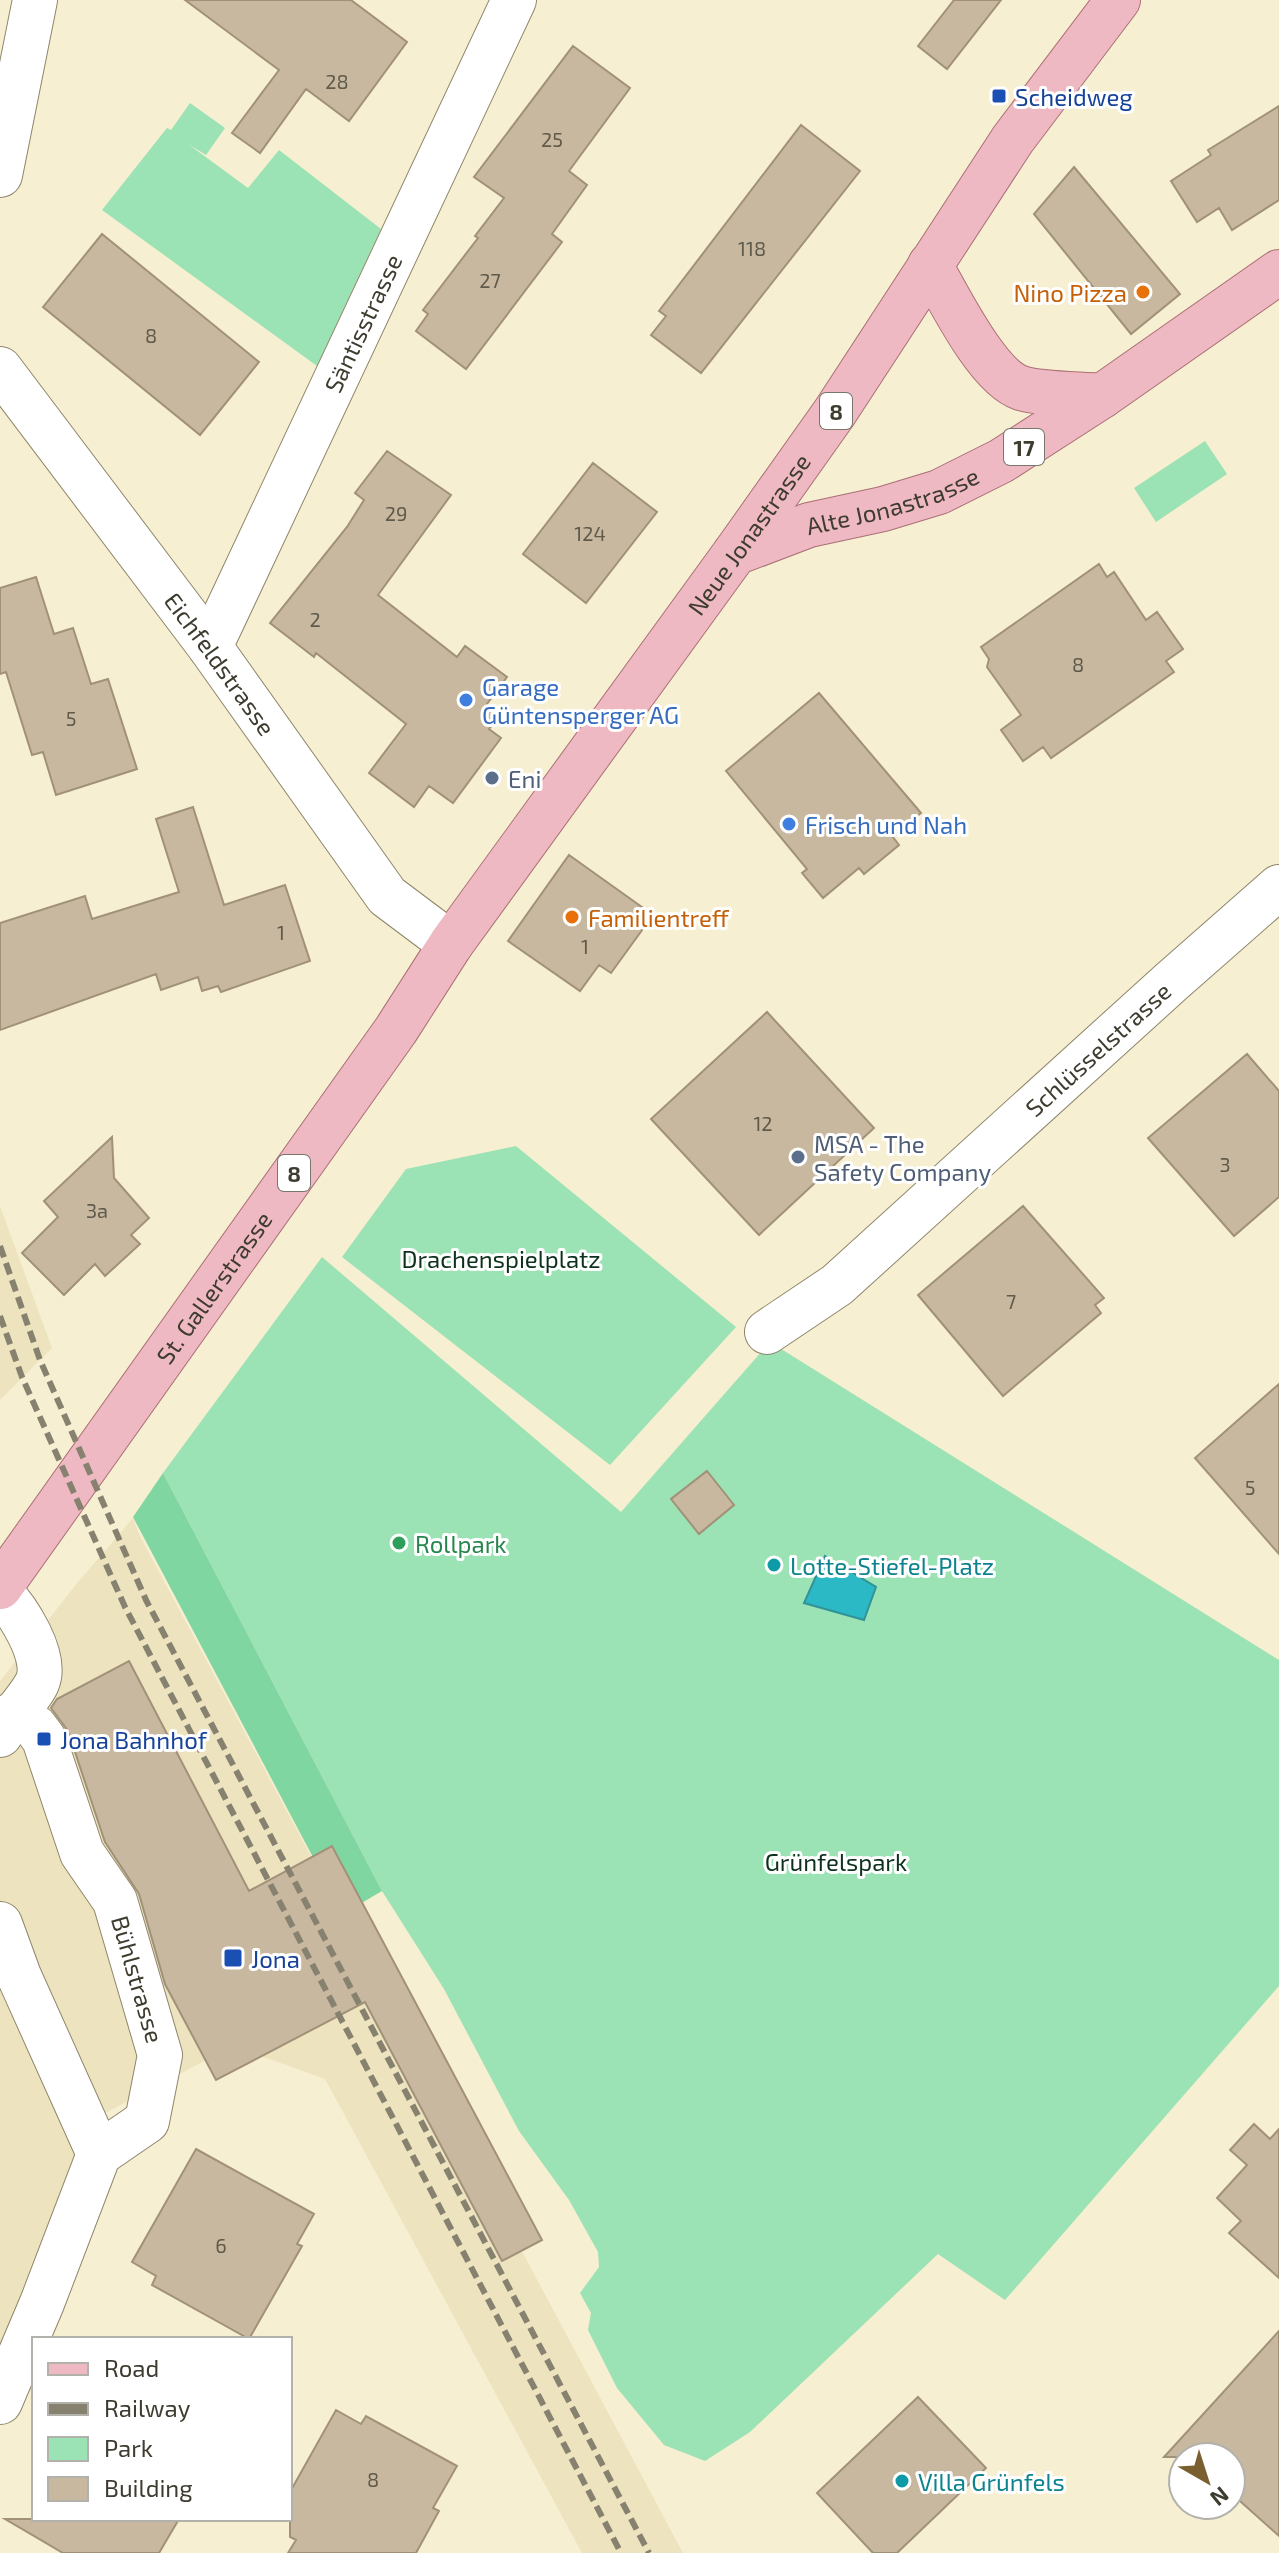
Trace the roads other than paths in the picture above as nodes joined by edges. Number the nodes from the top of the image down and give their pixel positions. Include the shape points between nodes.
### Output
1 (35, 0) edge
2 (514, 0) edge
3 (1118, 0) edge
4 (0, 175) edge
5 (930, 265) junction
6 (1279, 272) edge
7 (0, 369) edge
8 (1102, 396) junction
9 (735, 553) junction
10 (210, 647) junction
11 (1279, 887) edge
12 (451, 944) junction
13 (767, 1332) dead end
14 (0, 1589) edge
15 (6, 1724) edge
16 (0, 1924) edge
17 (99, 2154) junction
18 (0, 2402) edge

1 - 4 street
2 - 10 street, Säntisstrasse
3 - 5 main road, Neue Jonastrasse / 8 via 1013,139
5 - 8 main road via 976,344 1002,375 1020,388
5 - 9 main road, Neue Jonastrasse / 8
6 - 8 main road, Alte Jonastrasse / 17
7 - 10 street, Eichfeldstrasse
8 - 9 main road, Alte Jonastrasse / 17 via 1001,461 939,492 809,525
9 - 12 main road, Neue Jonastrasse / 8
10 - 12 street, Eichfeldstrasse via 387,896
11 - 13 street, Schlüsselstrasse via 837,1285
12 - 14 main road, St. Gallerstrasse / 8 via 396,1030
14 - 15 street, Bühlstrasse via 15,1606 40,1670 38,1682
15 - 17 street, Bühlstrasse via 35,1727 44,1739 82,1853 115,1901 160,2055 147,2121
16 - 17 street
17 - 18 street

